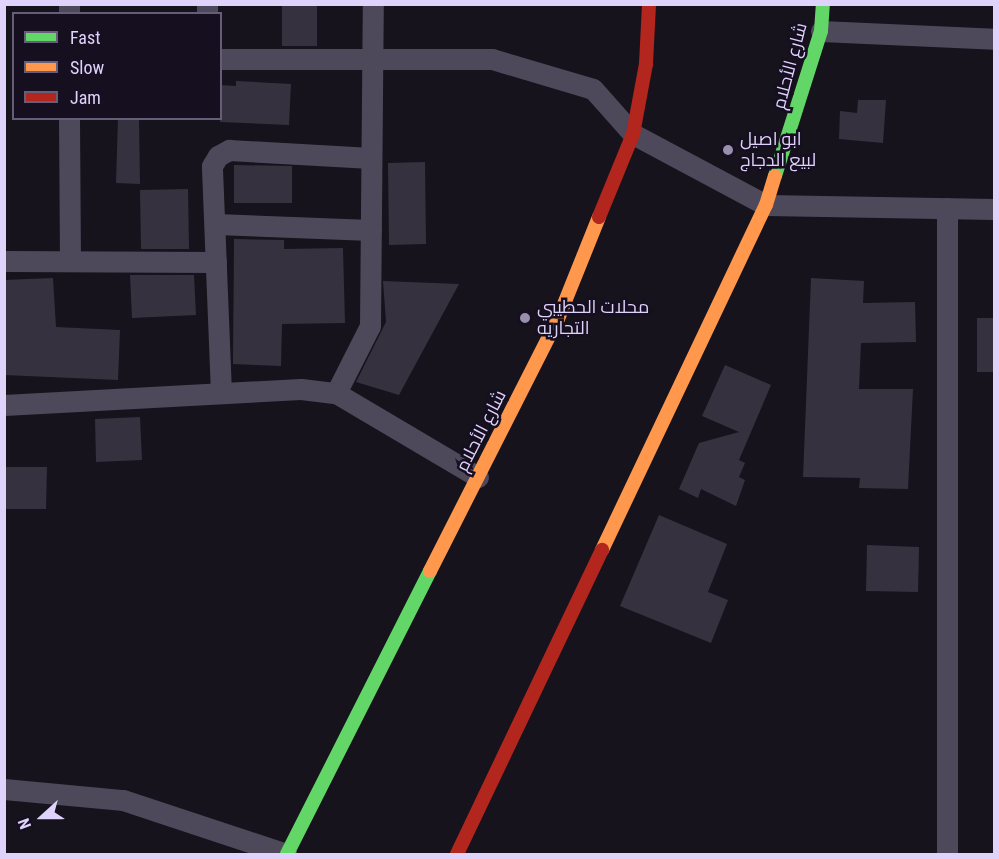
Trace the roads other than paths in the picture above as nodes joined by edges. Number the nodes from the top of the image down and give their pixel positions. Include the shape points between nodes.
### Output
1 (373, 4) edge
2 (649, 4) edge
3 (823, 4) edge
4 (821, 31) junction
5 (994, 39) edge
6 (222, 59) edge
7 (372, 60) junction
8 (69, 120) edge
9 (633, 134) junction
10 (371, 158) junction
11 (766, 205) junction
12 (947, 208) junction
13 (994, 209) edge
14 (216, 224) junction
15 (371, 230) junction
16 (4, 261) edge
17 (70, 261) junction
18 (216, 262) junction
19 (220, 393) junction
20 (336, 393) junction
21 (4, 405) edge
22 (478, 477) junction
23 (4, 789) edge
24 (287, 855) edge
25 (457, 855) edge
26 (947, 855) edge

1 - 7 street
2 - 9 main road, شارع الأحلام via 646,64
3 - 4 main road, شارع الأحلام
4 - 5 street
4 - 11 main road, شارع الأحلام
6 - 7 street
7 - 9 street via 492,59 593,89
7 - 10 street
8 - 17 street
9 - 11 street
9 - 22 main road, شارع الأحلام via 558,319
10 - 14 street via 230,150 212,166
10 - 15 street
11 - 12 street
11 - 25 main road, شارع الأحلام
12 - 13 street
12 - 26 street
14 - 15 street
14 - 18 street
15 - 20 street via 370,326
16 - 17 street
17 - 18 street
18 - 19 street
19 - 20 street via 301,389
19 - 21 street
20 - 22 street
22 - 24 main road, شارع الأحلام
23 - 24 street via 123,800

